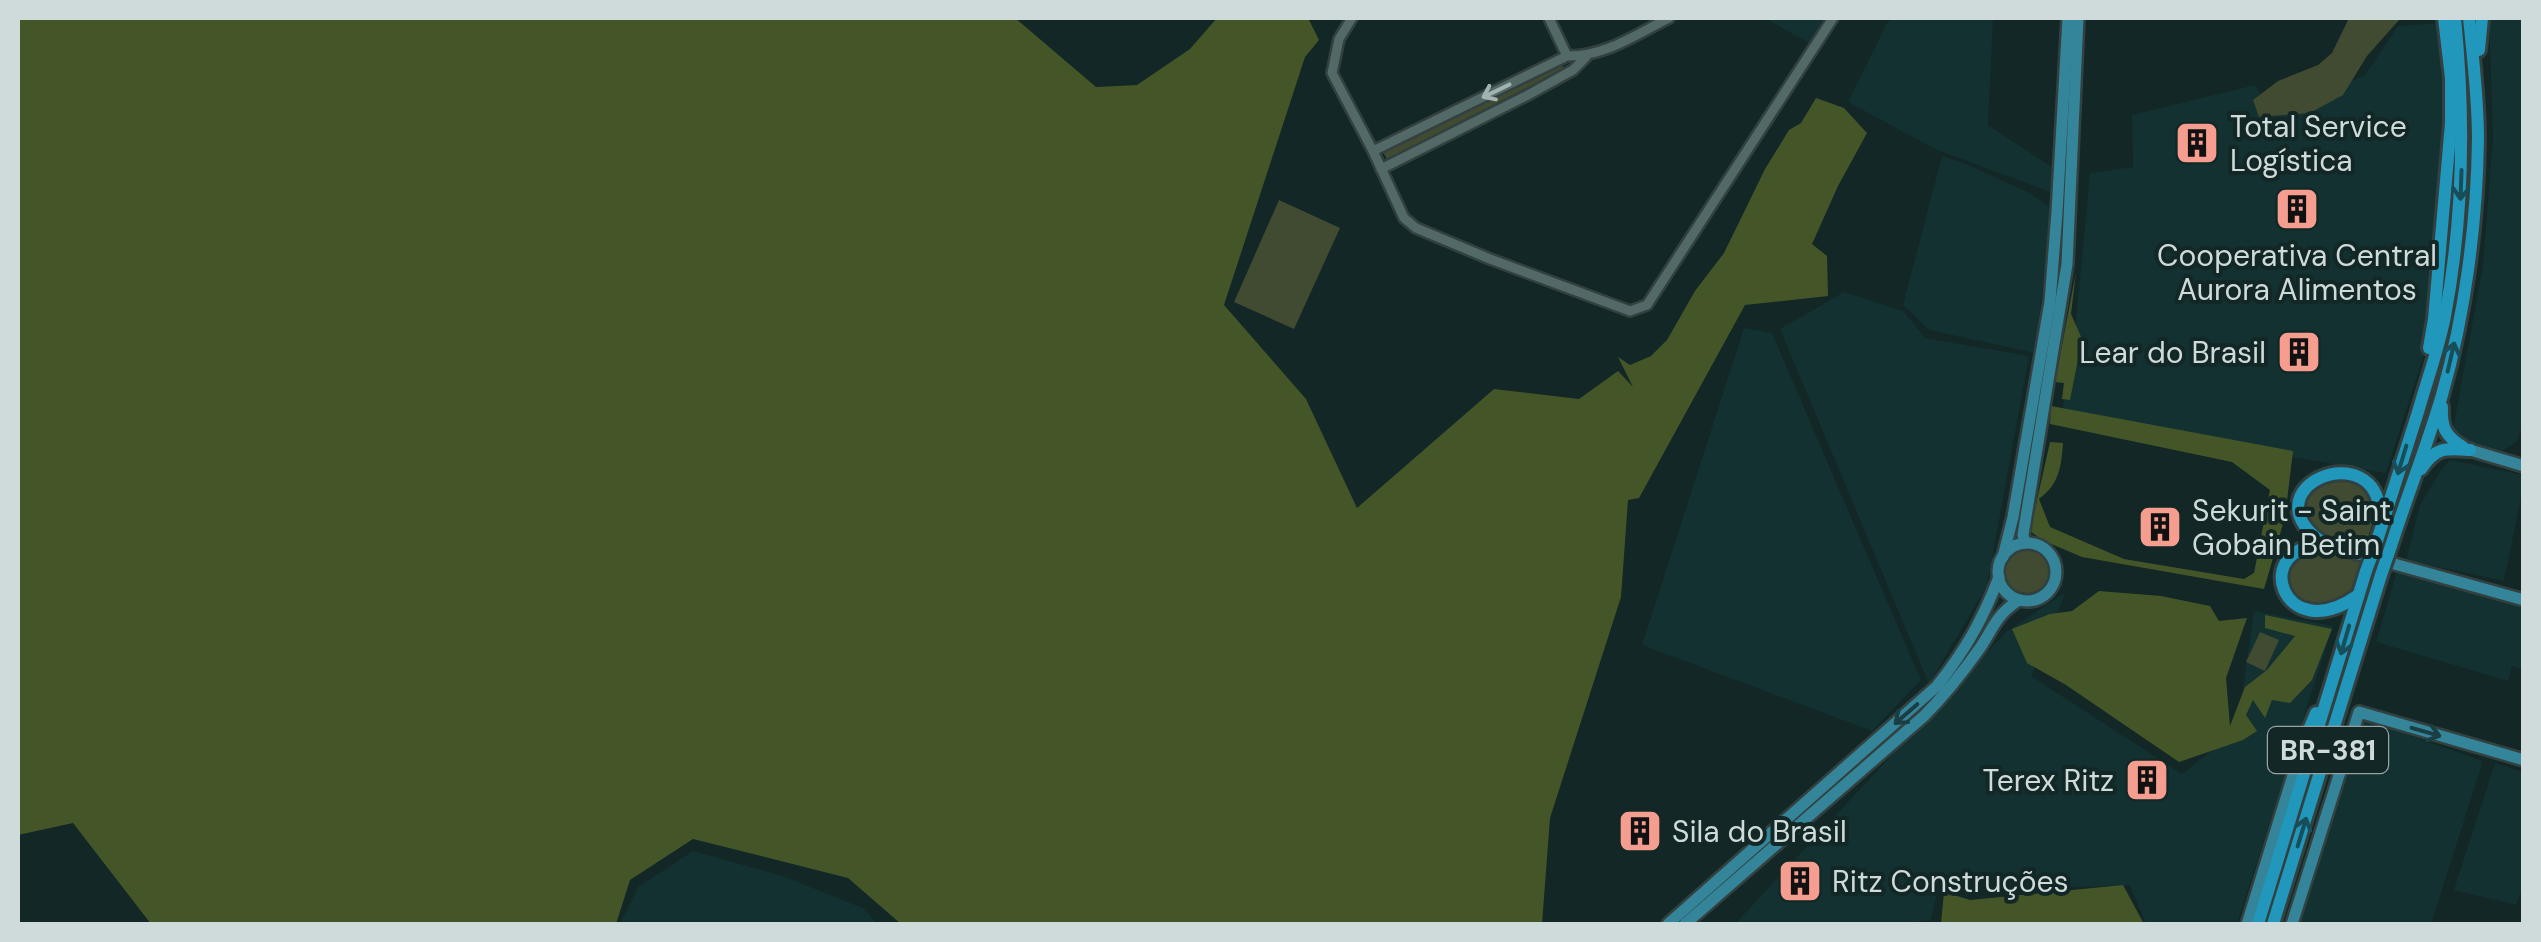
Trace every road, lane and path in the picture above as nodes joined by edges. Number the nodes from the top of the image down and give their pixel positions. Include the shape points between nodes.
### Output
1 (1352, 18) edge
2 (1548, 18) edge
3 (1669, 18) edge
4 (1833, 18) edge
5 (2068, 18) edge
6 (2078, 18) edge
7 (2444, 18) edge
8 (2455, 18) edge
9 (2469, 18) edge
10 (2482, 18) edge
11 (1567, 56) junction
12 (1586, 57) junction
13 (2476, 82) junction
14 (1373, 151) junction
15 (1382, 169) junction
16 (2060, 264) junction
17 (2424, 391) junction
18 (2442, 394) junction
19 (2470, 450) junction
20 (2524, 466) edge
21 (2412, 483) junction
22 (2380, 530) junction
23 (2025, 543) junction
24 (2326, 545) junction
25 (2003, 556) junction
26 (1999, 577) junction
27 (2358, 595) junction
28 (2019, 600) junction
29 (2524, 600) edge
30 (2332, 685) junction
31 (2302, 746) joint
32 (2524, 760) edge
33 (1668, 924) edge
34 (1684, 924) edge
35 (2247, 924) edge
36 (2258, 924) edge
37 (2273, 924) edge
38 (2292, 924) edge

1 - 14 street via 1339,39 1332,73
2 - 11 street
3 - 12 street
4 - 15 street via 1698,230 1638,310 1416,228 1404,218
5 - 16 main road
6 - 16 main road
7 - 17 highway, BR-381 via 2451,123
8 -> 17 highway, BR-381 via 2462,83 2460,203 2444,320
9 - 13 highway, BR-381
10 - 13 highway
11 - 12 street
11 -> 14 street
12 - 15 street via 1526,96
18 -> 13 highway, BR-381 via 2474,210
14 - 15 street
16 - 23 main road
16 - 25 main road
17 -> 22 highway, BR-381
18 - 19 highway via 2441,425
18 - 21 highway, BR-381
19 - 20 main road
19 - 21 highway via 2431,454
37 -> 21 highway, BR-381, bridge
22 - 24 highway via 2380,506 2369,483 2338,473 2321,476 2302,490 2299,508 2307,530
22 - 27 highway, BR-381, bridge
23 - 25 main road
23 - 28 main road via 2042,547 2056,570 2045,594
24 - 27 highway via 2293,552 2283,566 2286,594 2320,612
24 - 29 main road
25 - 26 main road
26 - 28 main road
26 -> 33 main road via 1982,620 1938,686
27 -> 30 highway, BR-381
28 - 34 main road via 2002,611 1924,716
30 - 31 highway, BR-381
30 - 36 highway, BR-381
31 - 35 main road, BR-381
38 -> 32 main road, BR-381 via 2359,712

